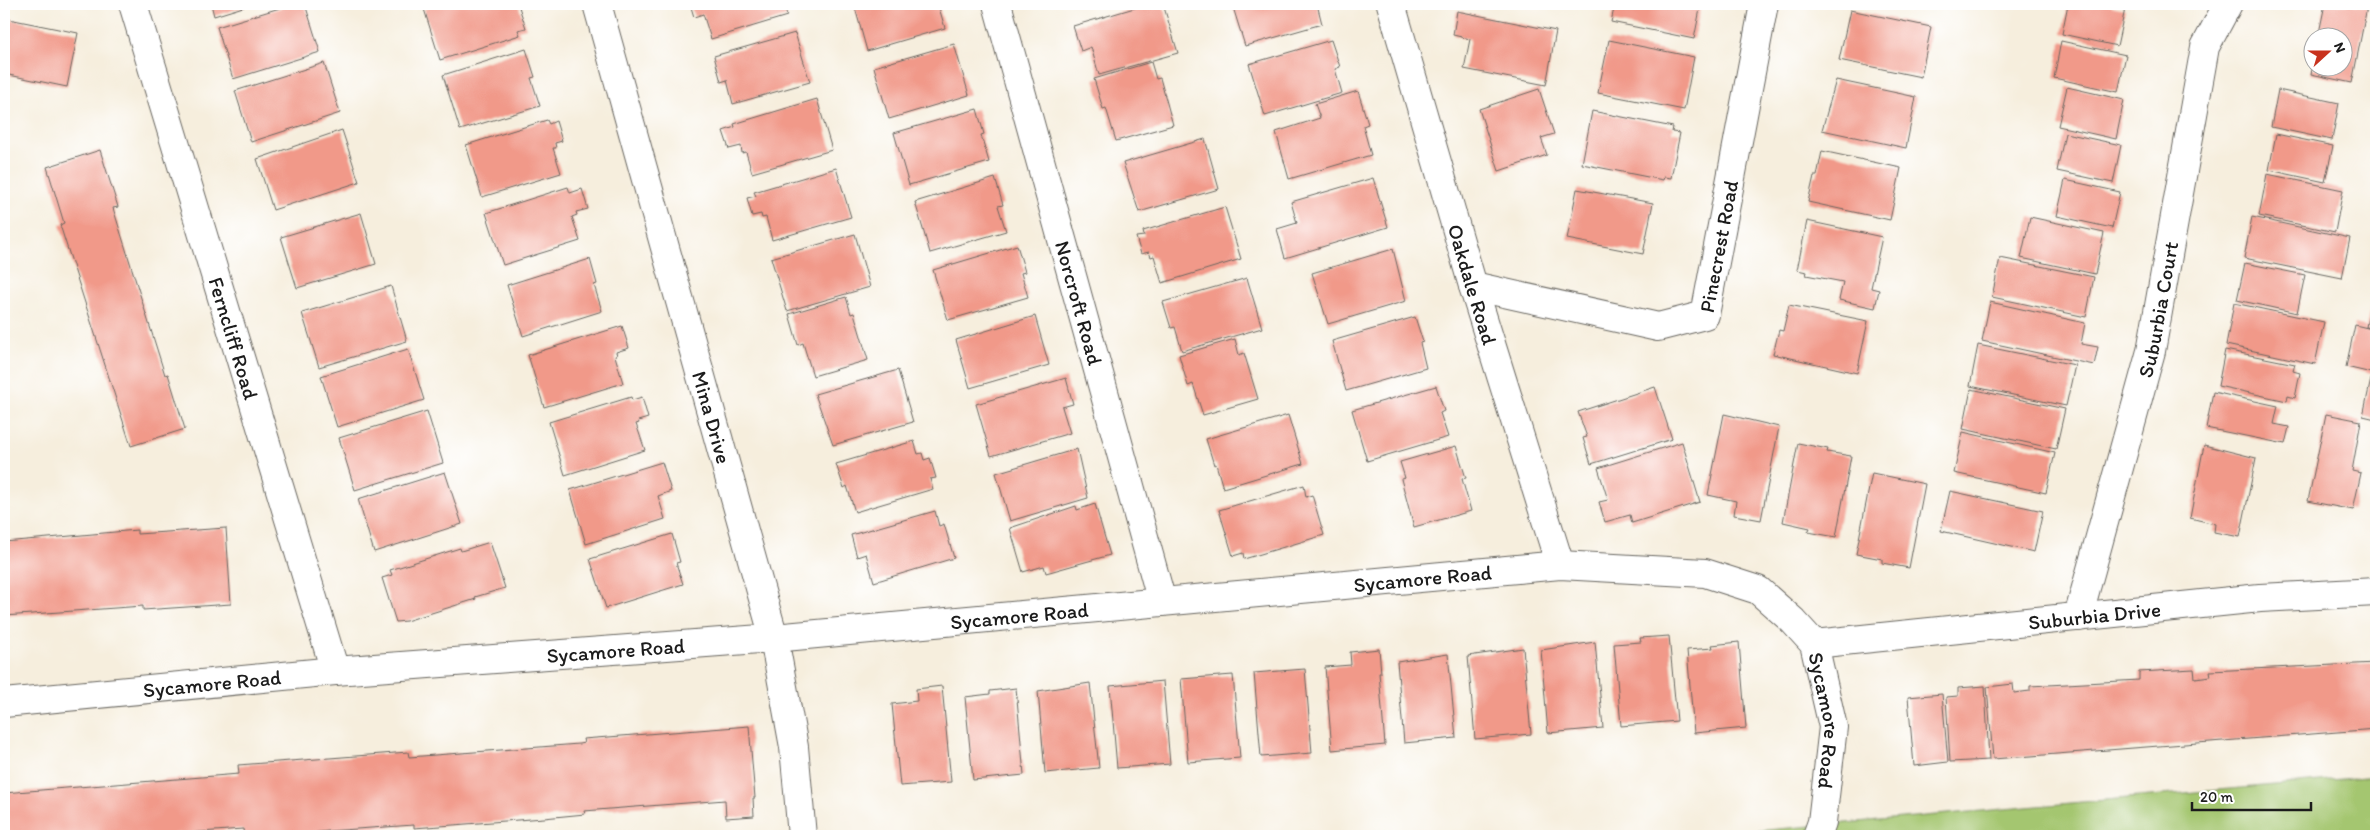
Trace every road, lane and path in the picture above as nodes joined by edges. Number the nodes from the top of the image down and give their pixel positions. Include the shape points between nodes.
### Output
1 (133, 4) edge
2 (597, 4) edge
3 (997, 4) edge
4 (1390, 4) edge
5 (1764, 4) edge
6 (2228, 4) edge
7 (1473, 286) junction
8 (1560, 565) junction
9 (2376, 592) edge
10 (1162, 602) junction
11 (2078, 617) junction
12 (774, 638) junction
13 (1814, 644) junction
14 (335, 670) junction
15 (4, 702) edge
16 (802, 836) edge
17 (1817, 836) edge

1 - 14 street, Ferncliff Road
2 - 12 street, Mina Drive
3 - 10 street, Norcroft Road
4 - 7 street, Oakdale Road
5 - 7 street, Pinecrest Road via 1705,315 1658,327
6 - 11 street, Suburbia Court via 2205,47 2151,352
7 - 8 street, Oakdale Road
8 - 10 street, Sycamore Road
8 - 13 street, Sycamore Road via 1705,573 1758,590
9 - 11 street, Suburbia Drive via 2260,598
10 - 12 street, Sycamore Road
11 - 13 street, Suburbia Drive
12 - 14 street, Sycamore Road
12 - 16 street, Mina Drive via 794,747
13 - 17 street, Sycamore Road via 1833,727 1822,822
14 - 15 street, Sycamore Road

